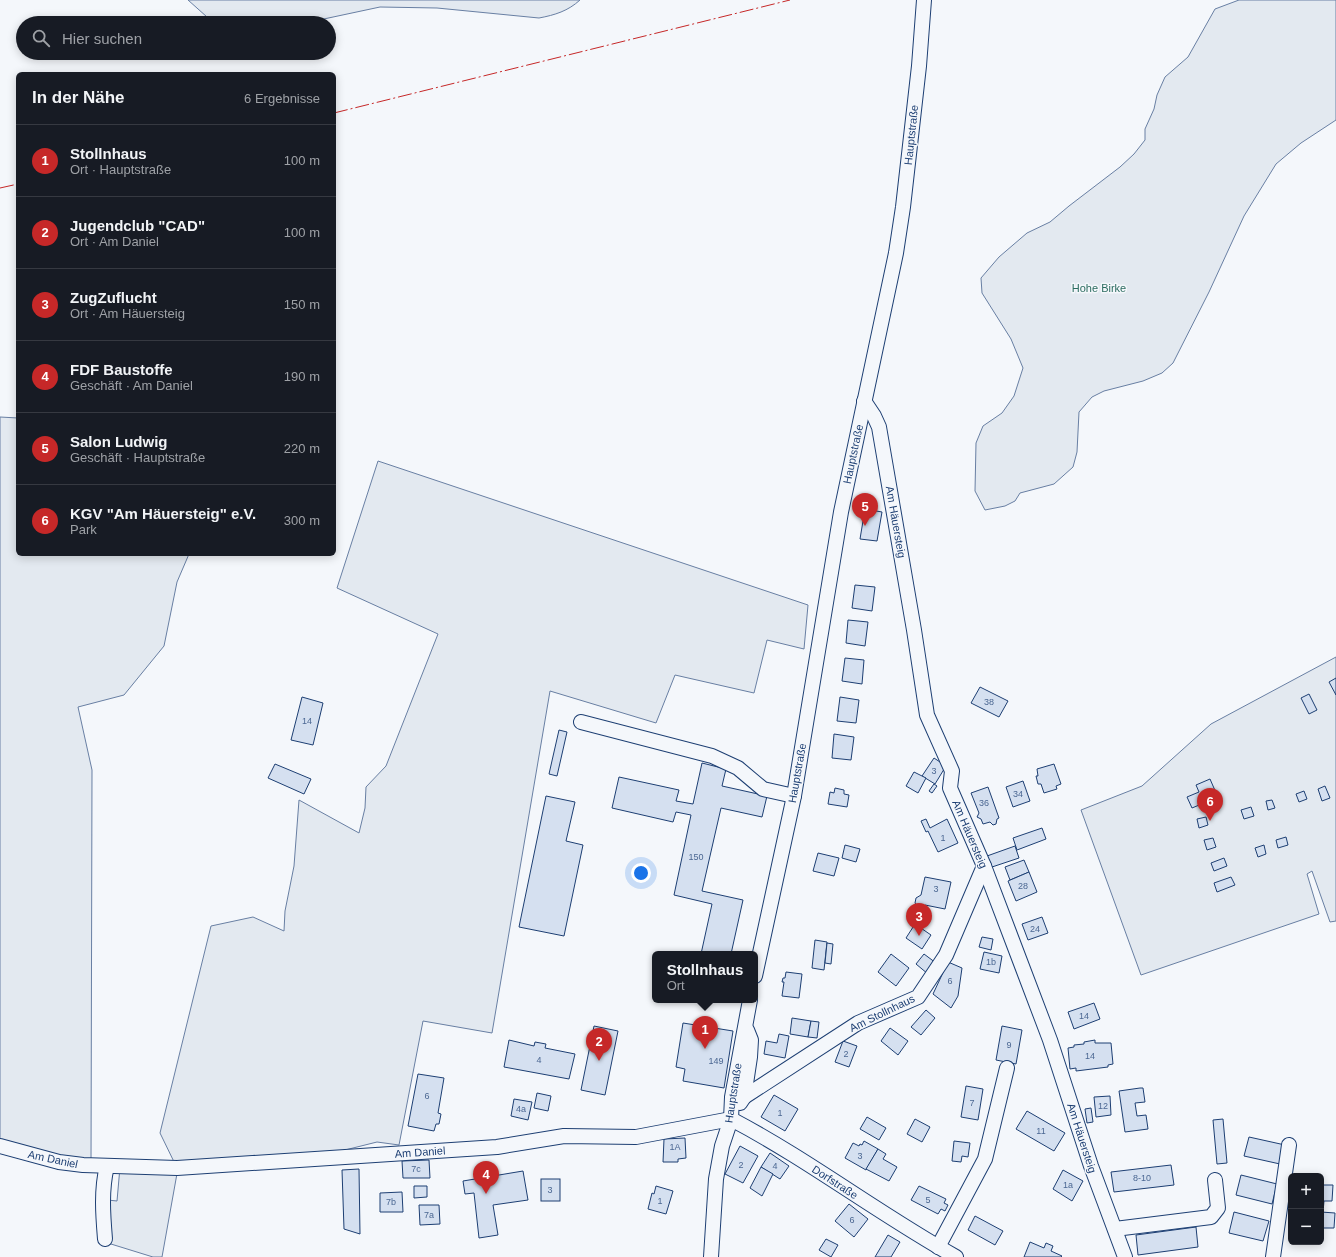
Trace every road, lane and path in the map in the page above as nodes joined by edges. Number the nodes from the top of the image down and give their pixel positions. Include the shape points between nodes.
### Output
1 (924, 0) edge
2 (864, 401) junction
3 (581, 722) dead end
4 (794, 796) junction
5 (984, 866) junction
6 (758, 962) edge
7 (749, 1003) edge
8 (744, 1025) junction
9 (1007, 1068) dead end
10 (744, 1097) junction
11 (731, 1119) junction
12 (1290, 1145) dead end
13 (0, 1146) edge
14 (107, 1166) junction
15 (1215, 1180) dead end
16 (1115, 1229) junction
17 (105, 1239) dead end
18 (938, 1247) junction
19 (711, 1257) edge
20 (956, 1257) edge
21 (1125, 1257) edge
22 (1273, 1257) edge

1 - 2 street, Hauptstraße via 903,207 896,253
2 - 4 street, Hauptstraße via 840,519
2 - 5 street, Am Häuersteig via 879,427 927,714 952,771 950,783
3 - 4 street via 712,756 738,768 763,789
4 - 6 street, Hauptstraße
5 - 10 street, Am Stollnhaus via 946,955 918,997 858,1023
5 - 16 street, Am Häuersteig via 1050,1040 1091,1166
7 - 8 street, Hauptstraße
8 - 10 street via 751,1040
8 - 11 street, Hauptstraße via 732,1097
9 - 18 street via 984,1159
10 - 11 street
11 - 14 street, Am Daniel via 636,1137 564,1136 497,1146 177,1168
11 - 18 street, Dorfstraße via 781,1147
11 - 19 street, Hauptstraße via 722,1146 716,1179
12 - 22 street
13 - 14 street, Am Daniel via 59,1162
14 - 17 street via 103,1180
15 - 16 street via 1218,1208 1211,1217
16 - 21 street, Am Häuersteig
18 - 20 street, Dorfstraße

